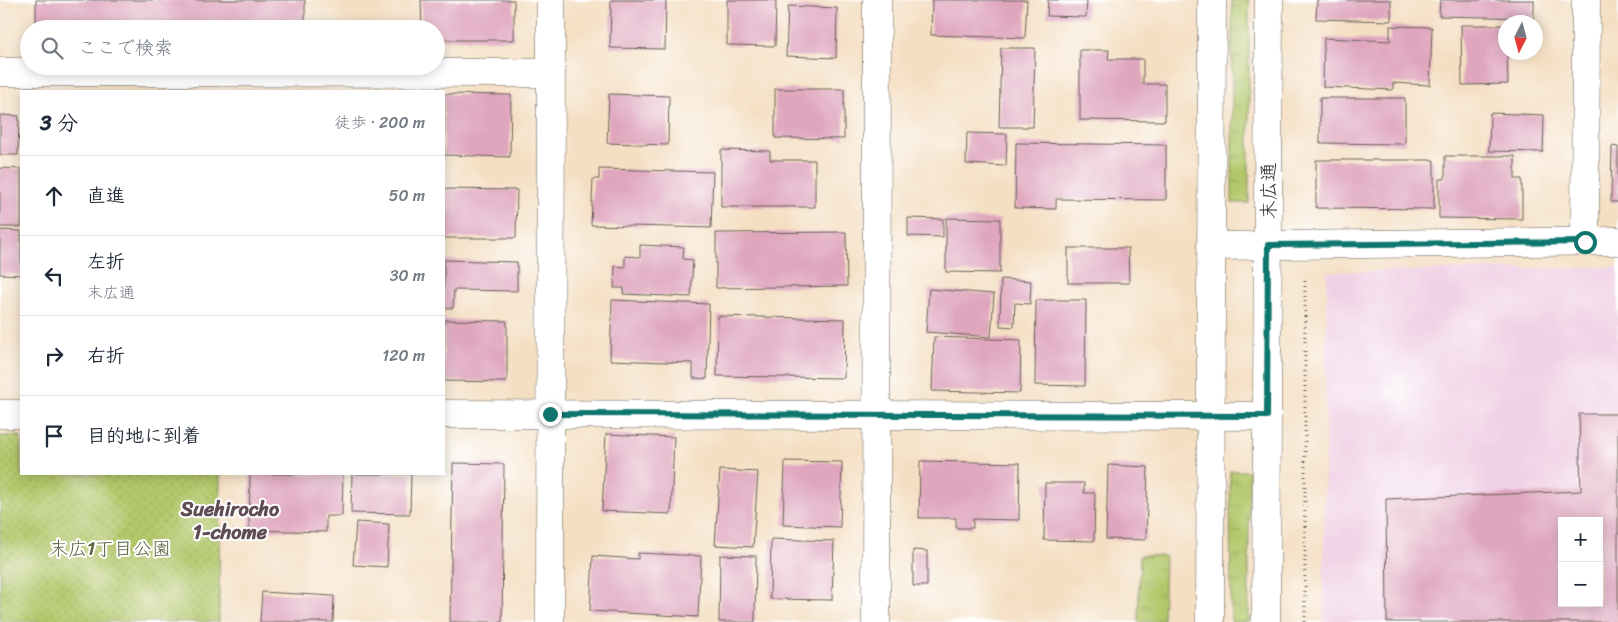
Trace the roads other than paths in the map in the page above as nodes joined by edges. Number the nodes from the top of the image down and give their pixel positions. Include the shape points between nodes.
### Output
1 (550, 0) edge
2 (877, 0) edge
3 (1212, 0) edge
4 (1269, 0) edge
5 (1586, 0) edge
6 (0, 72) edge
7 (20, 72) edge
8 (445, 73) edge
9 (550, 73) junction
10 (1618, 241) edge
11 (1585, 242) junction
12 (1268, 245) junction
13 (1211, 246) junction
14 (0, 414) edge
15 (20, 414) edge
16 (445, 414) edge
17 (550, 414) junction
18 (876, 415) junction
19 (1211, 416) junction
20 (1267, 416) junction
21 (550, 622) edge
22 (876, 622) edge
23 (1210, 622) edge
24 (1266, 622) edge

1 - 9 street
2 - 18 street
3 - 13 street
4 - 12 street, 末広通
5 - 11 street
6 - 7 street
8 - 9 street
9 - 17 street
10 - 11 street
11 - 12 street
12 - 13 street
12 - 20 street, 末広通
13 - 19 street
14 - 15 street
16 - 17 street
17 - 18 street
17 - 21 street
18 - 19 street
18 - 22 street
19 - 20 street
19 - 23 street
20 - 24 street, 末広通

